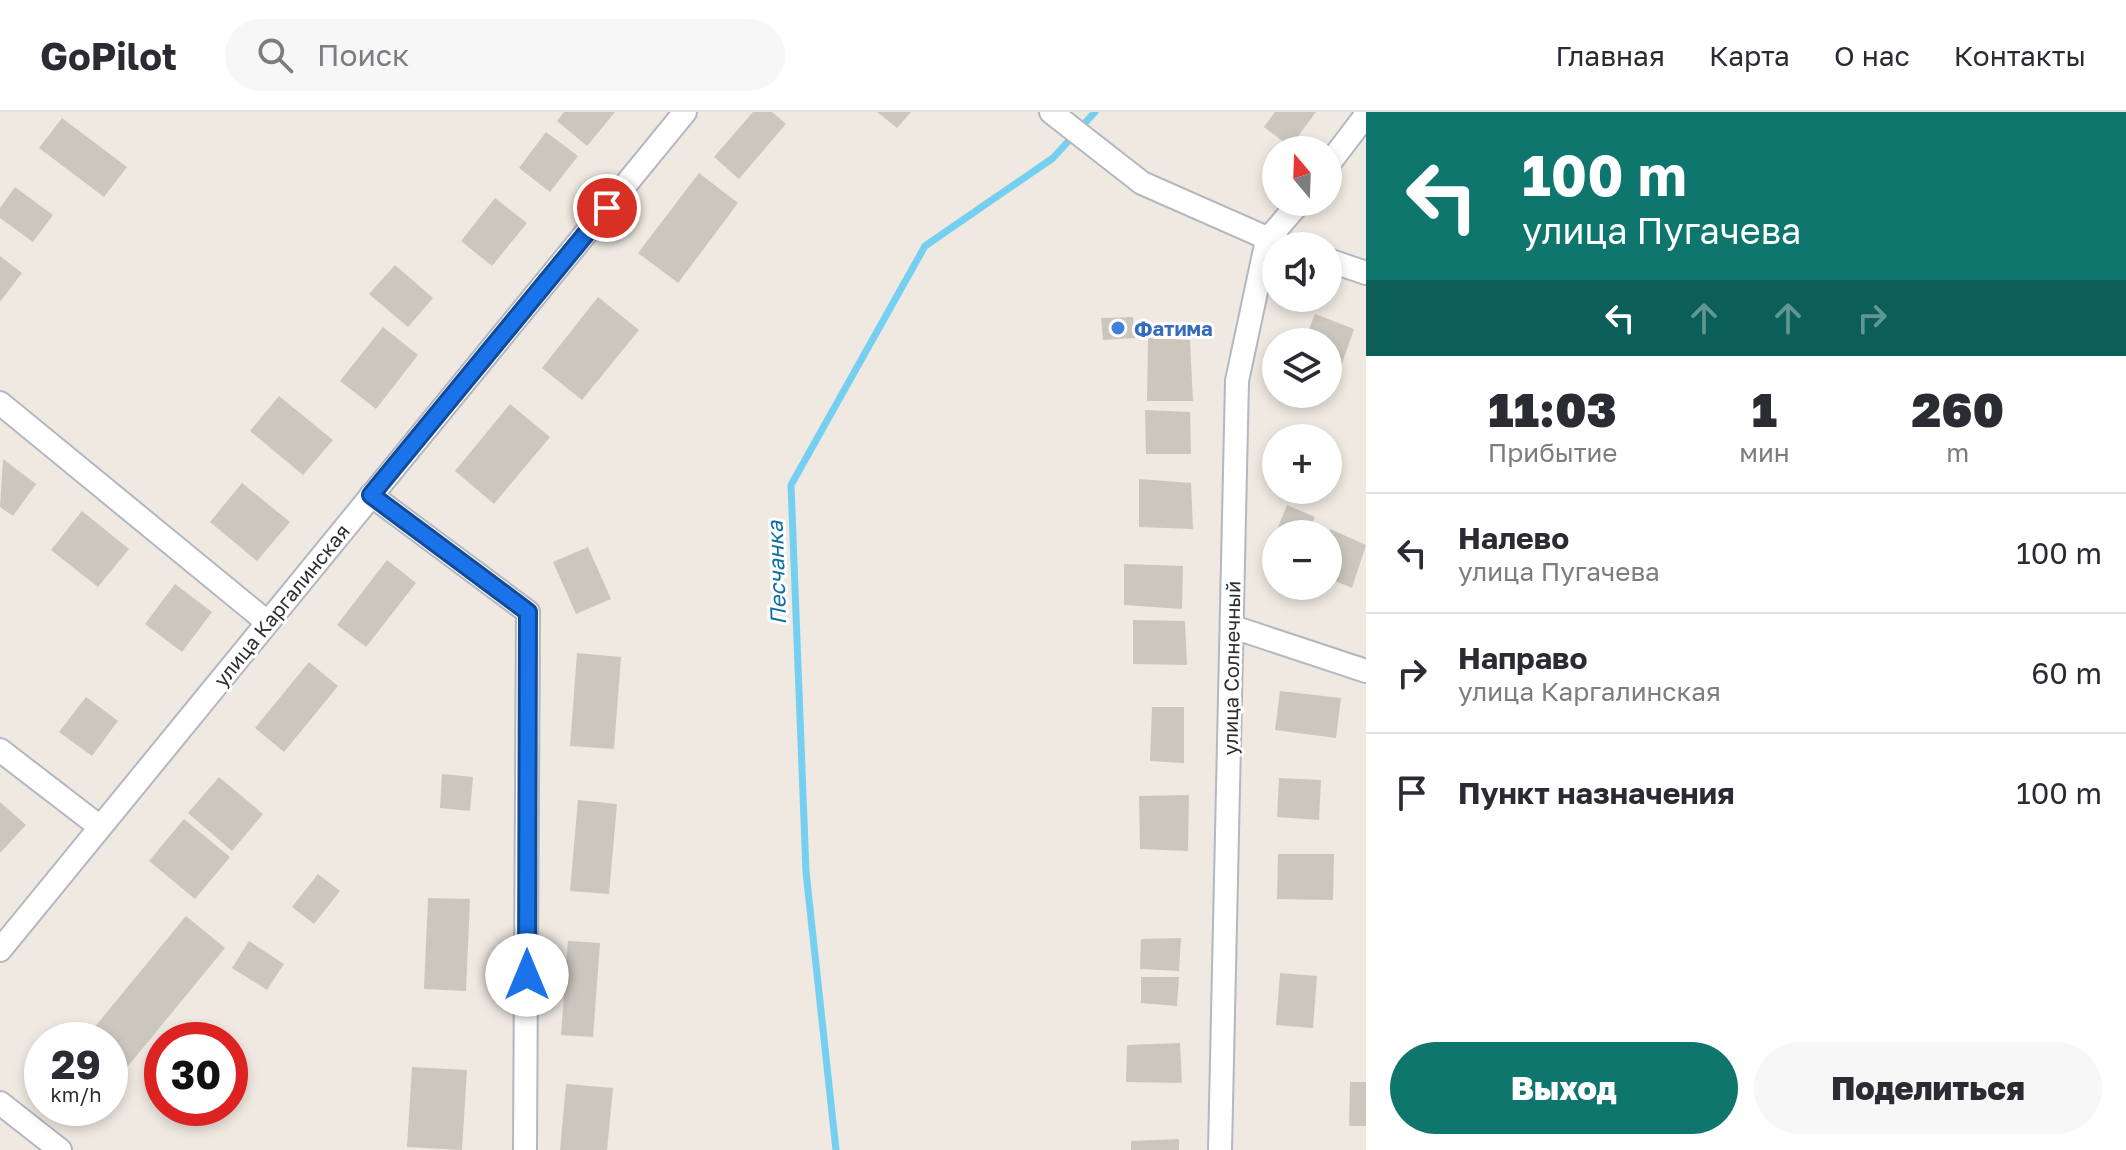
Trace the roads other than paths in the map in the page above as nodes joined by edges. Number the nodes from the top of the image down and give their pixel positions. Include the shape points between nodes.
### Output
1 (685, 112) edge
2 (1366, 115) edge
3 (1058, 117) edge
4 (1342, 147) edge
5 (1262, 237) edge
6 (1342, 265) edge
7 (1366, 273) edge
8 (1262, 293) edge
9 (0, 403) edge
10 (371, 495) junction
11 (267, 622) junction
12 (1233, 627) junction
13 (1366, 671) edge
14 (0, 750) edge
15 (100, 827) junction
16 (0, 950) edge
17 (0, 1103) edge
18 (60, 1150) edge
19 (525, 1150) edge
20 (1220, 1150) edge

1 - 10 street, улица Каргалинская
2 - 4 street
3 - 5 street via 1142,183
6 - 7 street
8 - 12 street, улица Солнечный via 1237,381
9 - 11 street
10 - 11 street, улица Каргалинская
10 - 19 street via 528,612
11 - 15 street, улица Каргалинская
12 - 13 street
12 - 20 street, улица Солнечный
14 - 15 street
15 - 16 street, улица Каргалинская
17 - 18 street

